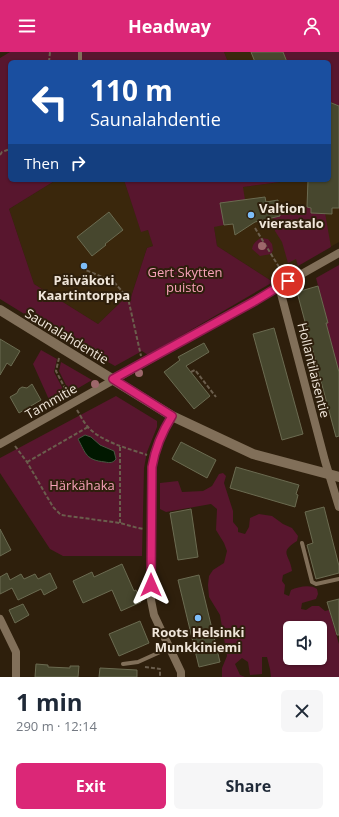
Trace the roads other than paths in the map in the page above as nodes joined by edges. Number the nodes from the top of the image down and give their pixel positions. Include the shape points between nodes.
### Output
1 (339, 253) edge
2 (280, 286) junction
3 (0, 310) edge
4 (113, 379) junction
5 (172, 416) junction
6 (0, 444) edge
7 (328, 474) junction
8 (339, 477) edge
9 (339, 507) edge
10 (302, 543) dead end
11 (339, 579) edge
12 (0, 619) edge
13 (169, 648) junction
14 (123, 664) dead end
15 (16, 677) edge
16 (181, 677) edge

1 - 2 street, Tammitie
2 - 4 street, Tammitie
2 - 7 street, Hollantilaisentie
3 - 4 street, Saunalahdentie
4 - 5 street, Saunalahdentie
4 - 6 street, Tammitie
5 - 7 street, Saunalahdentie via 253,454
5 - 13 street via 154,456 151,475 151,600 154,615
7 - 8 street, Saunalahdentie
7 - 9 street, Hollantilaisentie
10 - 11 lane via 312,582 316,584
12 - 15 street via 16,652
13 - 14 lane via 138,662
13 - 16 street

